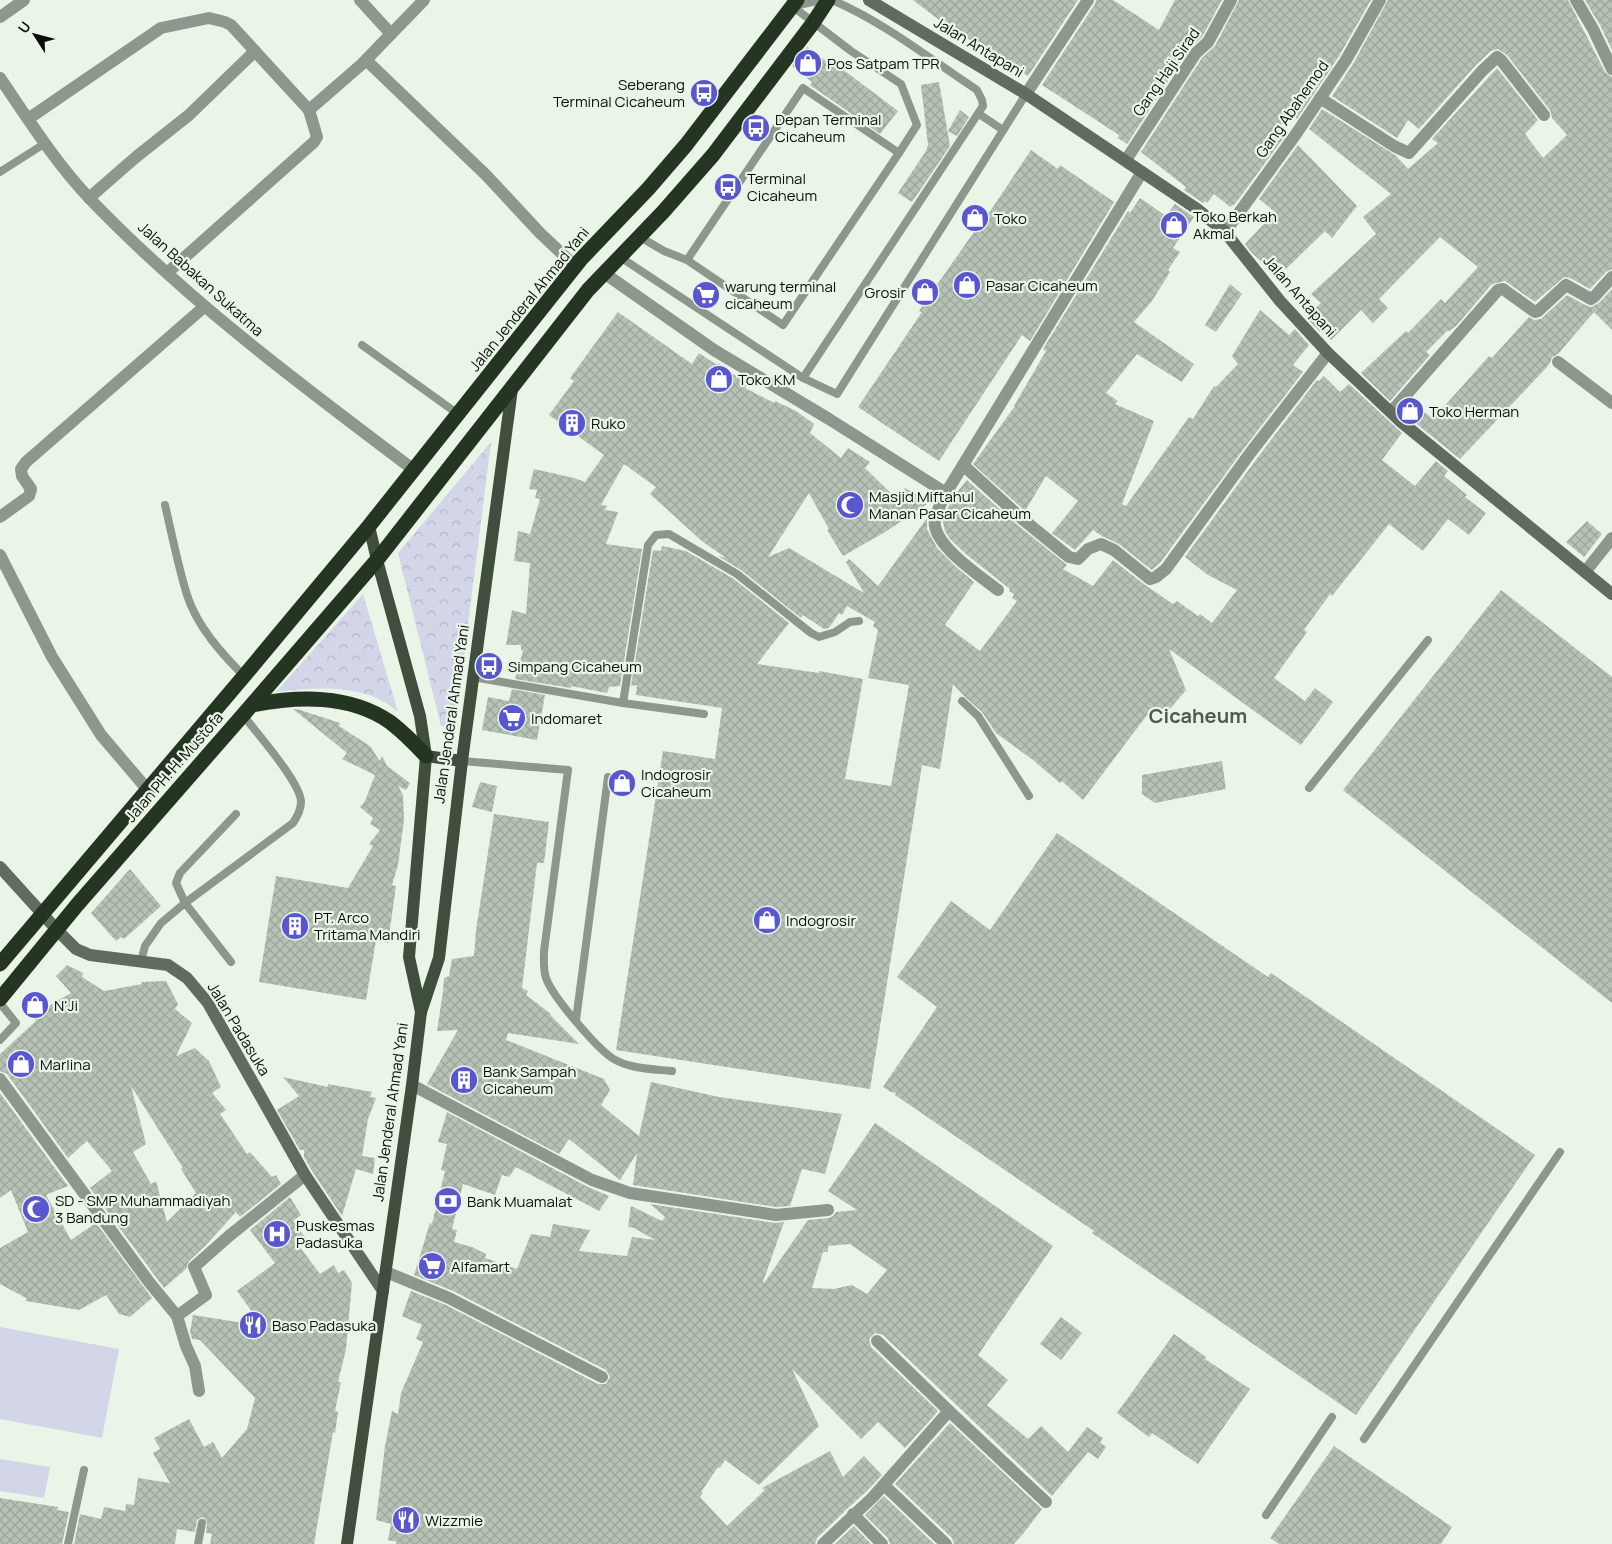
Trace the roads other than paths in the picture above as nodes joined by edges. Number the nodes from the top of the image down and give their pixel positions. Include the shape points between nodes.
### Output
1 (24, 0) edge
2 (360, 0) edge
3 (424, 0) edge
4 (822, 0) edge
5 (828, 0) edge
6 (832, 0) edge
7 (869, 0) edge
8 (1088, 0) edge
9 (1231, 0) edge
10 (1380, 0) edge
11 (1576, 0) edge
12 (794, 3) edge
13 (0, 17) edge
14 (812, 23) junction
15 (391, 34) junction
16 (255, 51) junction
17 (366, 60) junction
18 (1612, 69) edge
19 (0, 78) edge
20 (1026, 94) junction
21 (1320, 98) junction
22 (309, 110) junction
23 (979, 114) junction
24 (1544, 115) dead end
25 (28, 119) junction
26 (1003, 130) junction
27 (44, 144) junction
28 (899, 153) junction
29 (1126, 160) junction
30 (0, 172) edge
31 (1142, 172) junction
32 (89, 198) junction
33 (1225, 232) junction
34 (640, 237) junction
35 (620, 257) junction
36 (687, 260) junction
37 (575, 266) junction
38 (167, 273) junction
39 (604, 273) junction
40 (1612, 277) edge
41 (204, 306) junction
42 (362, 345) dead end
43 (1328, 353) junction
44 (1558, 362) dead end
45 (803, 378) junction
46 (512, 389) junction
47 (1612, 403) edge
48 (1391, 412) junction
49 (458, 414) junction
50 (963, 466) junction
51 (414, 470) junction
52 (946, 493) junction
53 (165, 505) dead end
54 (0, 517) edge
55 (369, 526) junction
56 (1612, 538) edge
57 (0, 554) edge
58 (377, 560) junction
59 (1585, 572) junction
60 (998, 590) dead end
61 (1612, 594) edge
62 (860, 621) dead end
63 (1428, 640) dead end
64 (244, 676) junction
65 (473, 677) junction
66 (962, 702) dead end
67 (624, 703) junction
68 (248, 710) junction
69 (704, 714) dead end
70 (426, 756) junction
71 (462, 761) junction
72 (608, 776) dead end
73 (1309, 788) dead end
74 (147, 789) junction
75 (1029, 796) dead end
76 (236, 814) dead end
77 (0, 867) edge
78 (185, 903) junction
79 (42, 914) junction
80 (57, 930) junction
81 (141, 961) junction
82 (230, 962) dead end
83 (0, 964) edge
84 (0, 1001) edge
85 (420, 1012) junction
86 (576, 1020) junction
87 (0, 1040) edge
88 (672, 1071) dead end
89 (0, 1079) edge
90 (412, 1085) junction
91 (1560, 1152) dead end
92 (305, 1175) junction
93 (828, 1210) dead end
94 (386, 1272) junction
95 (383, 1291) junction
96 (177, 1316) junction
97 (877, 1340) dead end
98 (602, 1377) dead end
99 (199, 1391) dead end
100 (949, 1411) junction
101 (1332, 1417) dead end
102 (1364, 1439) dead end
103 (84, 1470) dead end
104 (884, 1485) junction
105 (1046, 1502) dead end
106 (853, 1514) junction
107 (1266, 1514) dead end
108 (202, 1523) dead end
109 (68, 1544) edge
110 (198, 1544) edge
111 (347, 1544) edge
112 (822, 1544) edge
113 (882, 1544) edge
114 (946, 1544) edge

1 - 13 street
2 - 15 street
3 - 15 street
4 - 12 lane
5 - 14 highway, Jalan Jenderal Ahmad Yani
6 - 23 lane via 878,24 977,90 983,106
7 - 20 street, Jalan Antapani
8 - 20 street
9 - 29 street, Gang Haji Sirad via 1208,42 1196,53
10 - 21 street, Gang Abahemod
11 - 18 street
12 - 14 lane
12 - 37 highway, Jalan Jenderal Ahmad Yani via 686,145
14 - 28 lane via 901,84 917,125
14 - 34 highway, Jalan Jenderal Ahmad Yani via 713,155
15 - 17 street
16 - 22 street
16 - 25 street via 231,25 219,20 209,18 170,25
16 - 32 street via 189,115
17 - 22 street
17 - 37 street
19 - 25 street, Jalan Babakan Sukatma
20 - 26 lane
20 - 29 street, Jalan Antapani
21 - 24 street via 1409,153 1497,57
21 - 33 street, Gang Abahemod
22 - 38 street via 317,137 314,142
23 - 26 lane
23 - 45 lane
25 - 27 street, Jalan Babakan Sukatma
26 - 45 lane via 837,394
27 - 30 lane
27 - 32 street, Jalan Babakan Sukatma
28 - 36 lane via 804,88
28 - 36 lane via 783,325
29 - 31 street, Jalan Antapani
31 - 33 street, Jalan Antapani
31 - 50 street
32 - 38 street, Jalan Babakan Sukatma
33 - 43 street, Jalan Antapani via 1280,301
34 - 35 highway, Jalan Jenderal Ahmad Yani
34 - 36 lane
35 - 39 highway, Jalan Jenderal Ahmad Yani
35 - 45 lane
37 - 49 highway, Jalan Jenderal Ahmad Yani
38 - 41 street, Jalan Babakan Sukatma
39 - 46 highway, Jalan Jenderal Ahmad Yani
39 - 52 street via 714,350
40 - 48 street via 1591,299 1566,285 1535,312 1503,289 1498,290
41 - 51 street, Jalan Babakan Sukatma via 289,376
41 - 54 street via 26,462 21,469 31,489 30,496
42 - 49 lane
43 - 48 street, Jalan Antapani
43 - 50 street via 1156,578 1150,579 1114,550 1101,544 1078,559 1069,557
44 - 47 street
46 - 58 highway, Jalan Jenderal Ahmad Yani
46 - 65 main road, Jalan Jenderal Ahmad Yani
48 - 59 street, Jalan Antapani
49 - 51 highway, Jalan Jenderal Ahmad Yani
50 - 52 street
51 - 55 highway, Jalan Jenderal Ahmad Yani
52 - 60 street via 935,527 945,547
53 - 64 lane via 188,596 218,648
55 - 58 main road, Jalan Jenderal Ahmad Yani
55 - 64 highway, Jalan PH. H. Mustofa
56 - 59 street
57 - 74 street via 62,673 101,735
58 - 68 highway, Jalan PH. H. Mustofa
58 - 70 main road, Jalan Jenderal Ahmad Yani via 420,716
59 - 61 street, Jalan Antapani
62 - 67 lane via 850,622 835,632 818,637 736,574 669,534 656,536 648,545
63 - 73 lane
64 - 74 highway, Jalan PH. H. Mustofa
65 - 67 lane
65 - 71 main road, Jalan Jenderal Ahmad Yani
66 - 75 lane via 978,716
67 - 69 lane
68 - 70 highway via 298,699 348,703 388,721
68 - 78 lane via 265,743 298,790 299,813 293,823
68 - 80 highway, Jalan PH. H. Mustofa
70 - 71 main road
70 - 85 main road, Jalan Jenderal Ahmad Yani via 408,957
71 - 85 main road, Jalan Jenderal Ahmad Yani via 439,958
71 - 86 lane via 568,770 544,951 545,976 553,993
72 - 86 lane
74 - 79 highway, Jalan PH. H. Mustofa
76 - 78 lane via 180,872 176,884
77 - 79 street, Jalan Padasuka
78 - 81 lane via 154,932
78 - 82 lane
79 - 80 street, Jalan Padasuka
79 - 83 highway, Jalan PH. H. Mustofa
80 - 81 street, Jalan Padasuka via 76,949 90,955
80 - 84 highway, Jalan PH. H. Mustofa
81 - 92 street, Jalan Padasuka via 168,965 187,978 208,1003
84 - 87 lane via 16,1023
85 - 90 main road, Jalan Jenderal Ahmad Yani
86 - 88 lane via 612,1058 637,1068
89 - 96 street via 148,1282
90 - 93 street via 592,1180 630,1192 776,1215
90 - 94 main road, Jalan Jenderal Ahmad Yani
91 - 102 lane
92 - 95 street, Jalan Padasuka
92 - 96 street via 194,1267 206,1295
94 - 95 main road, Jalan Jenderal Ahmad Yani
94 - 98 street via 449,1298
95 - 111 main road, Jalan Jenderal Ahmad Yani
96 - 99 street via 195,1366
97 - 100 street
100 - 104 street
100 - 105 street
101 - 107 lane
103 - 109 lane
104 - 106 street
104 - 114 street
106 - 112 street
106 - 113 street
108 - 110 lane

